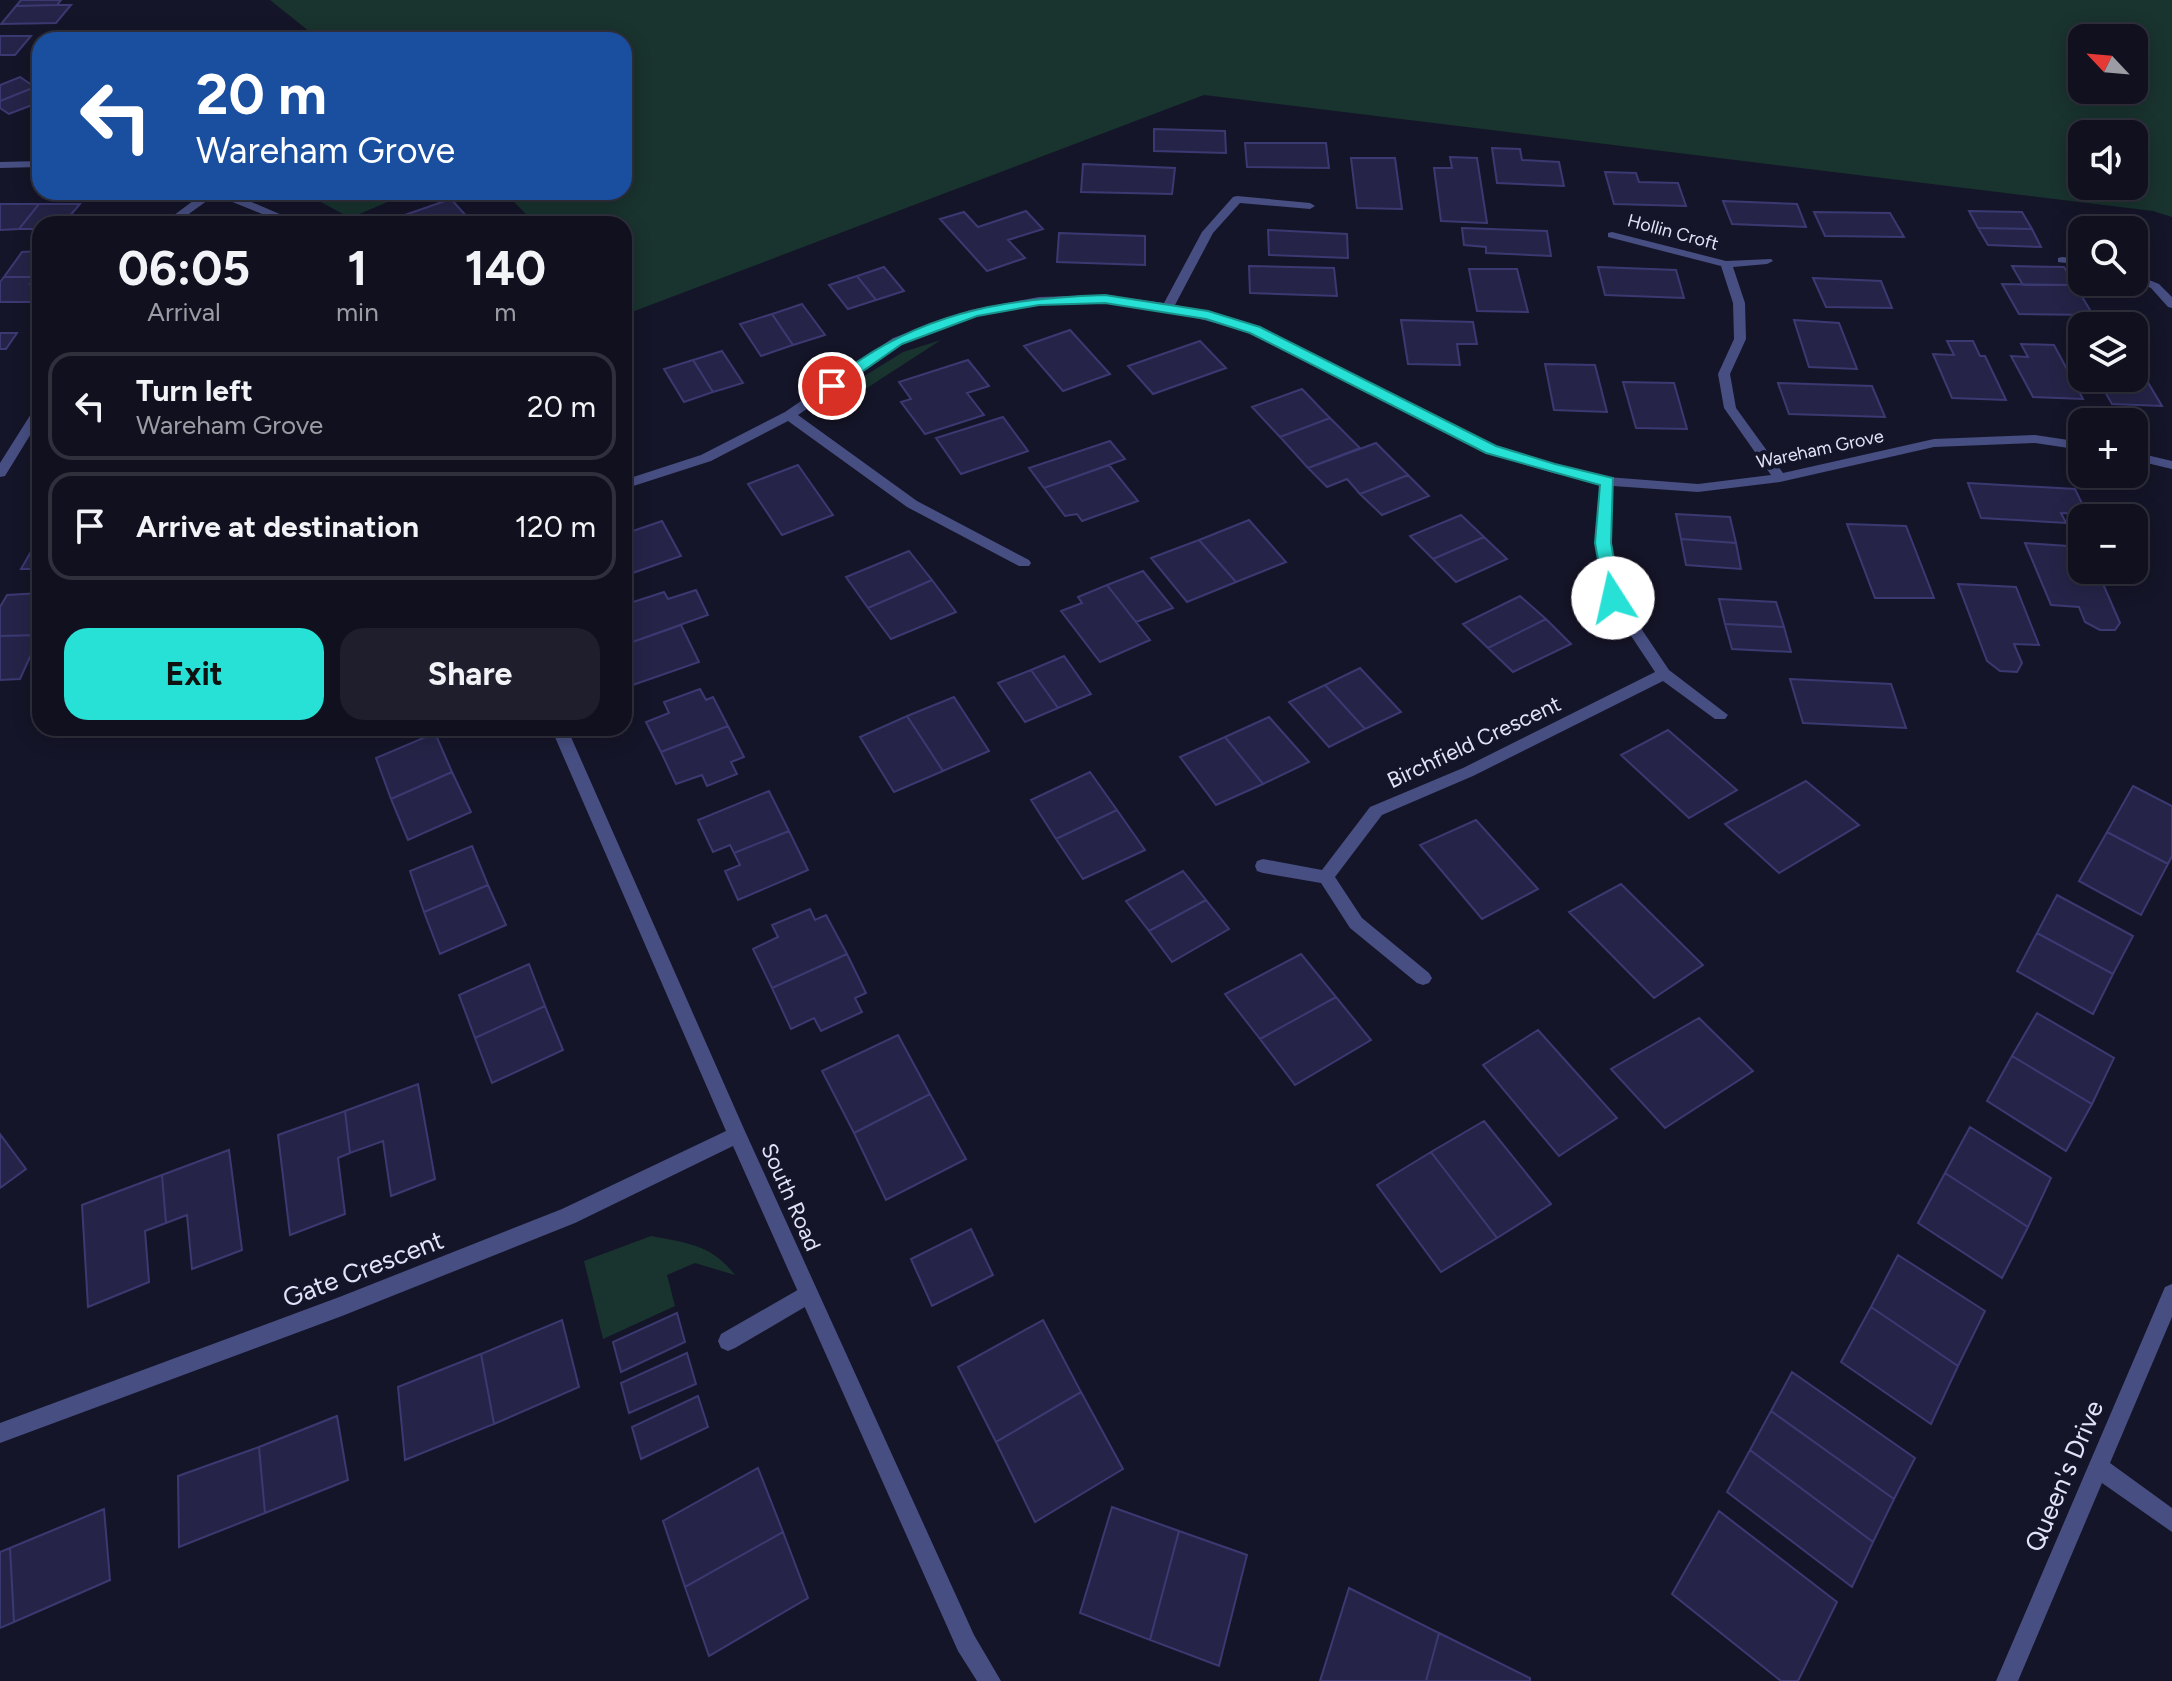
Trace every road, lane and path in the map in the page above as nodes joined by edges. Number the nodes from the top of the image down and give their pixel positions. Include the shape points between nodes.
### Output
1 (32, 164) edge
2 (0, 165) edge
3 (201, 200) edge
4 (238, 200) edge
5 (1310, 206) dead end
6 (179, 216) edge
7 (277, 216) edge
8 (1612, 235) dead end
9 (2062, 260) dead end
10 (1767, 261) dead end
11 (2068, 261) edge
12 (1726, 264) junction
13 (2148, 283) edge
14 (2172, 304) edge
15 (1168, 307) junction
16 (789, 415) junction
17 (32, 422) edge
18 (2068, 444) edge
19 (2148, 459) edge
20 (2172, 465) edge
21 (0, 473) edge
22 (1780, 478) junction
23 (1607, 481) junction
24 (632, 482) edge
25 (1024, 563) dead end
26 (1664, 674) junction
27 (1720, 715) dead end
28 (562, 736) edge
29 (1263, 866) dead end
30 (1326, 877) junction
31 (1423, 978) dead end
32 (737, 1135) junction
33 (808, 1294) junction
34 (2172, 1294) edge
35 (728, 1341) dead end
36 (0, 1433) edge
37 (2098, 1467) junction
38 (2172, 1521) edge
39 (990, 1681) edge
40 (2007, 1681) edge

1 - 2 street
3 - 6 street
4 - 7 street
5 - 15 street via 1237,199 1208,232
8 - 12 street, Hollin Croft
9 - 11 street
10 - 12 street, Hollin Croft
12 - 22 street, Hollin Croft via 1739,303 1740,339 1724,374 1730,408
13 - 14 street
15 - 16 street, Wareham Grove via 1105,299 974,313 897,341
15 - 23 street, Wareham Grove via 1255,330 1491,450
16 - 24 street, Wareham Grove via 706,458
16 - 25 street via 912,504
17 - 21 street
18 - 22 street, Wareham Grove via 2035,439 1934,443
19 - 20 street
22 - 23 street, Wareham Grove via 1698,488
23 - 26 street via 1603,543 1613,598
26 - 27 street
26 - 30 street, Birchfield Crescent via 1468,772 1376,811
28 - 32 street, South Road
29 - 30 street
30 - 31 street via 1356,923
32 - 33 street, South Road
32 - 36 street, Gate Crescent via 568,1216
33 - 35 street
33 - 39 street, South Road via 966,1643
34 - 37 street, Queen's Drive
37 - 38 street
37 - 40 street, Queen's Drive

